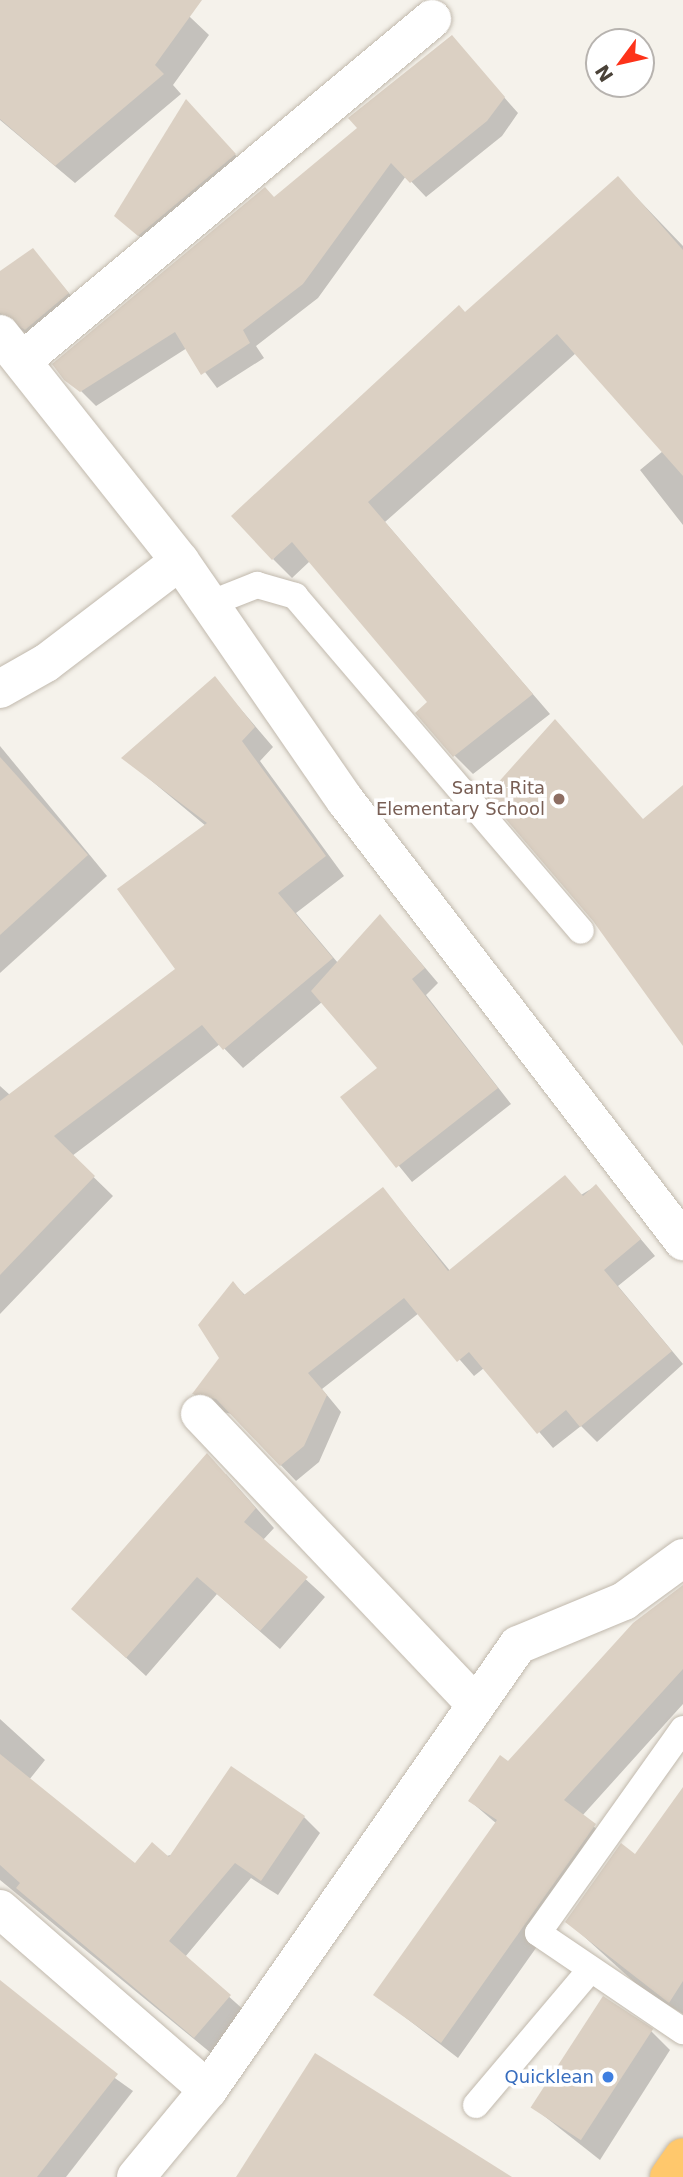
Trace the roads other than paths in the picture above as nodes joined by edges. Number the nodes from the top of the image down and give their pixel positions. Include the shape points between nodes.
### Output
1 (432, 19) dead end
2 (11, 348) edge
3 (180, 561) junction
4 (209, 604) junction
5 (0, 689) edge
6 (581, 932) dead end
7 (683, 1241) edge
8 (200, 1414) dead end
9 (683, 1558) edge
10 (475, 1704) junction
11 (683, 1730) edge
12 (0, 1909) edge
13 (590, 1970) junction
14 (683, 2031) edge
15 (208, 2090) junction
16 (476, 2105) dead end
17 (683, 2157) edge
18 (136, 2177) edge
19 (669, 2177) edge

1 - 2 street
2 - 3 street
3 - 4 street
3 - 5 street via 46,663
4 - 6 lane via 257,585 295,596
4 - 7 street via 345,800
8 - 10 street
9 - 10 street via 624,1601 518,1646
10 - 15 street
11 - 13 lane via 538,1933
12 - 15 street
13 - 14 lane
13 - 16 lane
15 - 18 street
17 - 19 highway

